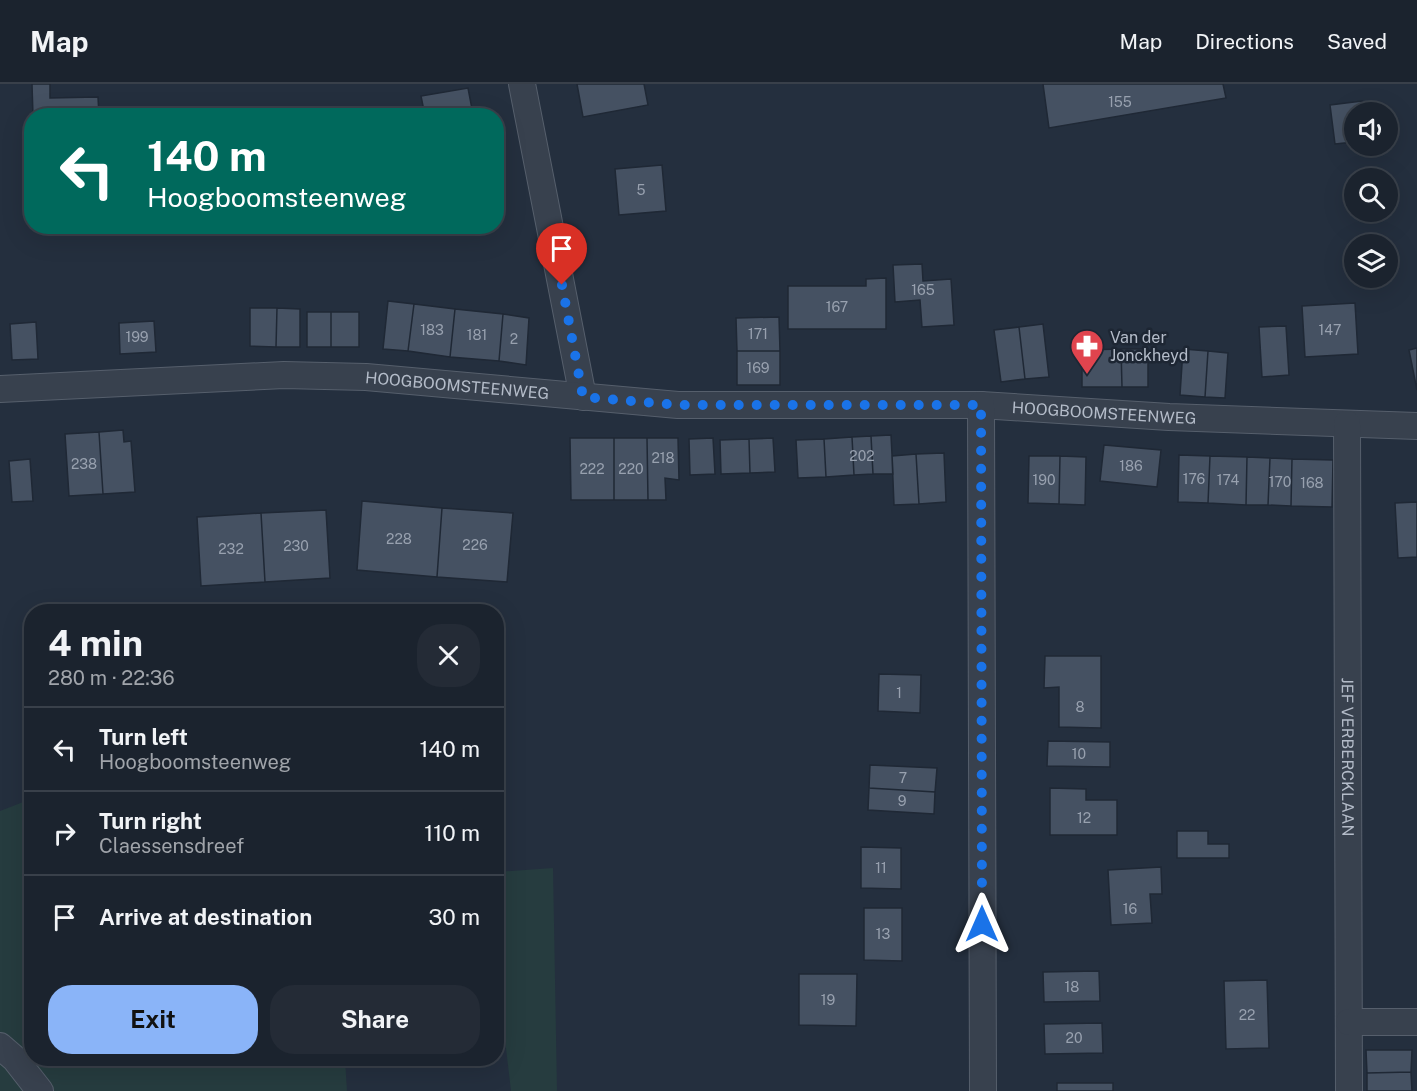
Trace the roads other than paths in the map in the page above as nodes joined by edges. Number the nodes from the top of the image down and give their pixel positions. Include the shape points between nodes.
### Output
1 (522, 84) edge
2 (0, 389) edge
3 (583, 397) junction
4 (981, 405) junction
5 (1347, 424) junction
6 (1417, 426) edge
7 (1349, 1022) junction
8 (1417, 1022) edge
9 (0, 1046) edge
10 (40, 1091) edge
11 (983, 1091) edge
12 (1349, 1091) edge

1 - 3 street
2 - 3 street, HOOGBOOMSTEENWEG via 284,375 426,380
3 - 4 street, HOOGBOOMSTEENWEG via 678,405
4 - 5 street, HOOGBOOMSTEENWEG
4 - 11 street
5 - 6 street, HOOGBOOMSTEENWEG
5 - 7 street, JEF VERBERCKLAAN
7 - 8 street
7 - 12 street, JEF VERBERCKLAAN
9 - 10 street

